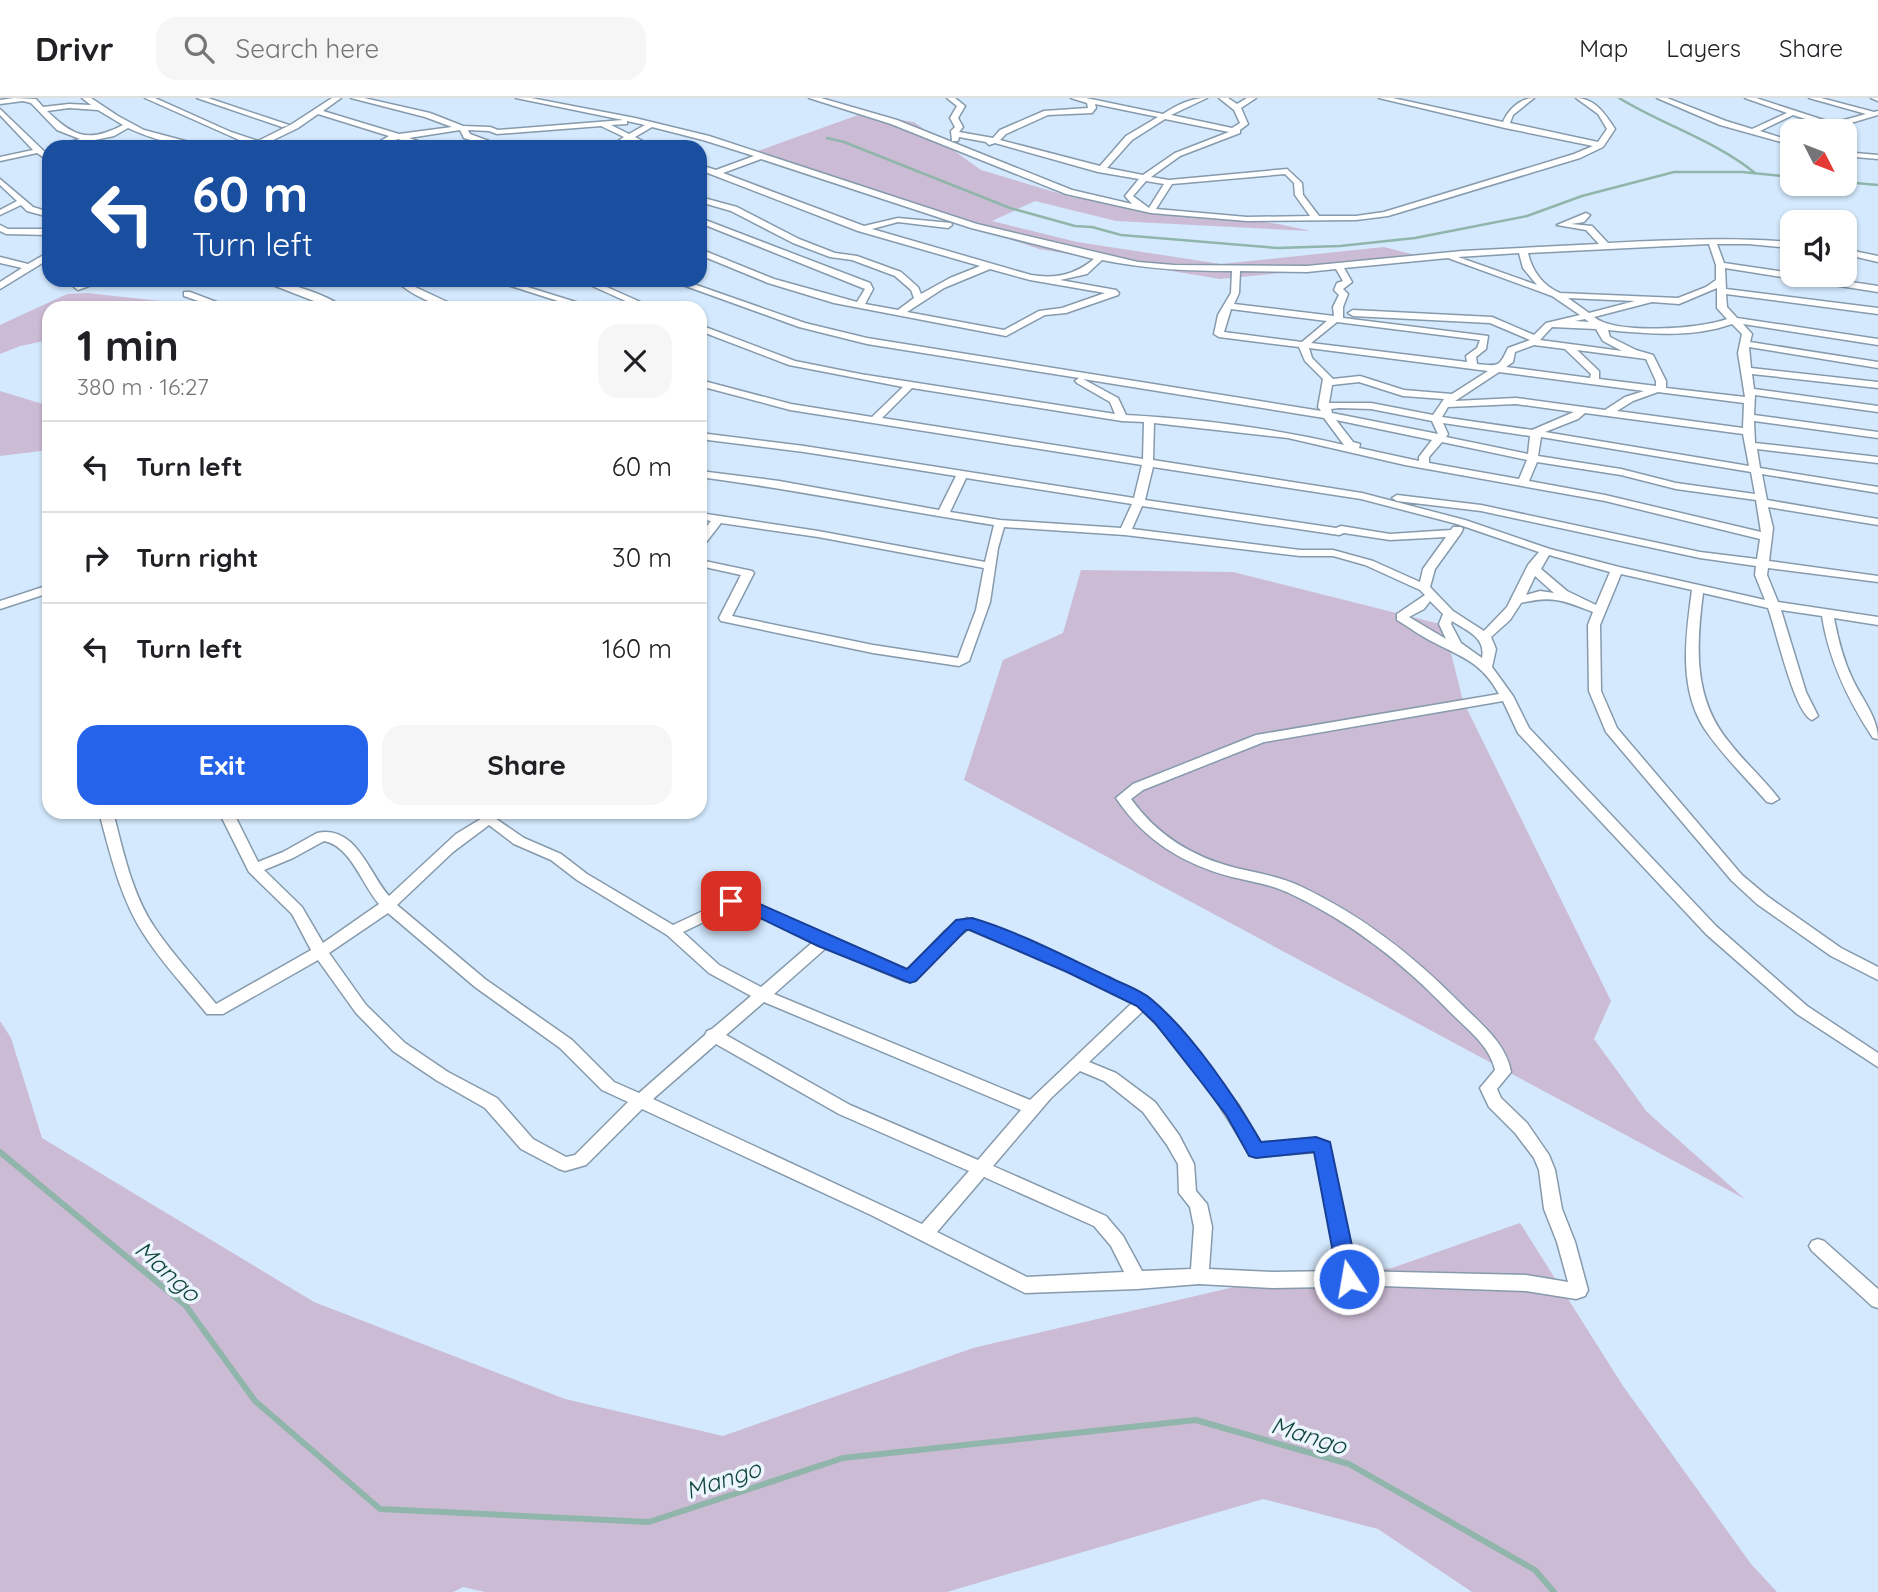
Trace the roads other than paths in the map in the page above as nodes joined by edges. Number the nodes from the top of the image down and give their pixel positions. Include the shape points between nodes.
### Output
1 (86, 98) edge
2 (149, 98) edge
3 (201, 98) edge
4 (337, 98) edge
5 (355, 98) edge
6 (520, 98) edge
7 (813, 98) edge
8 (951, 98) edge
9 (1075, 98) edge
10 (1180, 98) edge
11 (1203, 98) edge
12 (1223, 98) edge
13 (1252, 98) edge
14 (1383, 98) edge
15 (1429, 98) edge
16 (1530, 98) edge
17 (1580, 98) edge
18 (1661, 98) edge
19 (1749, 98) edge
20 (1813, 98) edge
21 (13, 99) edge
22 (1093, 100) edge
23 (1784, 100) dead end
24 (1192, 101) junction
25 (0, 102) edge
26 (69, 106) junction
27 (1238, 107) junction
28 (99, 108) junction
29 (1424, 109) junction
30 (0, 111) edge
31 (45, 111) junction
32 (317, 111) junction
33 (589, 111) junction
34 (1794, 112) junction
35 (1877, 114) edge
36 (1166, 116) junction
37 (1816, 119) edge
38 (635, 120) junction
39 (1857, 120) edge
40 (1857, 122) edge
41 (603, 124) junction
42 (651, 124) junction
43 (1871, 124) dead end
44 (127, 126) junction
45 (1505, 126) junction
46 (282, 128) junction
47 (462, 128) junction
48 (1234, 130) junction
49 (1752, 132) junction
50 (956, 134) junction
51 (399, 136) junction
52 (629, 138) junction
53 (83, 140) joint
54 (159, 140) edge
55 (248, 140) edge
56 (269, 140) edge
57 (385, 140) edge
58 (411, 140) edge
59 (478, 140) edge
60 (625, 140) edge
61 (634, 140) edge
62 (1779, 140) edge
63 (995, 141) junction
64 (953, 144) junction
65 (1600, 145) junction
66 (42, 150) edge
67 (37, 151) junction
68 (974, 153) junction
69 (42, 154) edge
70 (761, 156) junction
71 (1857, 156) edge
72 (1878, 158) edge
73 (0, 159) edge
74 (707, 170) edge
75 (1101, 170) junction
76 (716, 173) junction
77 (1143, 179) junction
78 (0, 181) edge
79 (1170, 182) junction
80 (21, 202) junction
81 (707, 202) edge
82 (1152, 210) junction
83 (0, 213) edge
84 (42, 215) edge
85 (1586, 215) dead end
86 (1317, 219) junction
87 (707, 223) edge
88 (974, 226) junction
89 (861, 229) junction
90 (2, 231) edge
91 (42, 232) edge
92 (1712, 241) junction
93 (1780, 244) edge
94 (1606, 246) junction
95 (1523, 251) junction
96 (707, 254) edge
97 (1857, 254) edge
98 (1444, 255) junction
99 (1100, 258) junction
100 (42, 259) edge
101 (1878, 259) edge
102 (0, 260) edge
103 (42, 263) edge
104 (1720, 265) junction
105 (989, 266) junction
106 (1339, 266) junction
107 (29, 267) junction
108 (1236, 268) junction
109 (1047, 280) junction
110 (0, 286) edge
111 (1720, 286) junction
112 (284, 287) edge
113 (408, 287) edge
114 (520, 287) edge
115 (600, 287) edge
116 (693, 287) edge
117 (1878, 289) edge
118 (1551, 293) junction
119 (187, 294) dead end
120 (919, 299) junction
121 (207, 301) edge
122 (325, 301) edge
123 (439, 301) edge
124 (566, 301) edge
125 (632, 301) edge
126 (1648, 301) junction
127 (859, 306) junction
128 (1228, 306) junction
129 (1878, 311) edge
130 (898, 314) junction
131 (1338, 316) junction
132 (1586, 316) junction
133 (1444, 317) junction
134 (1733, 320) junction
135 (1554, 324) junction
136 (1594, 325) junction
137 (707, 331) edge
138 (1485, 338) junction
139 (1534, 341) junction
140 (1878, 342) edge
141 (1745, 344) junction
142 (1303, 346) junction
143 (1568, 346) junction
144 (1637, 355) junction
145 (1472, 364) junction
146 (1878, 365) edge
147 (1497, 368) junction
148 (1745, 370) junction
149 (1066, 374) junction
150 (1594, 381) junction
151 (1328, 382) junction
152 (707, 385) edge
153 (1878, 385) edge
154 (909, 386) junction
155 (1661, 388) junction
156 (1749, 396) junction
157 (1448, 401) junction
158 (1878, 409) edge
159 (1324, 411) junction
160 (1581, 411) junction
161 (1606, 414) junction
162 (1749, 417) junction
163 (1122, 418) junction
164 (876, 419) junction
165 (1149, 419) junction
166 (1436, 419) junction
167 (1535, 432) junction
168 (1748, 432) junction
169 (1878, 435) edge
170 (707, 437) edge
171 (1440, 438) junction
172 (1750, 445) junction
173 (1533, 458) junction
174 (1878, 460) edge
175 (1405, 462) junction
176 (1150, 463) junction
177 (1424, 465) junction
178 (1758, 471) junction
179 (707, 475) edge
180 (962, 475) junction
181 (1524, 482) junction
182 (1878, 490) edge
183 (1362, 496) junction
184 (1763, 500) junction
185 (1141, 501) junction
186 (944, 512) junction
187 (707, 517) edge
188 (718, 519) junction
189 (1461, 522) junction
190 (1878, 522) edge
191 (1000, 523) junction
192 (1125, 532) junction
193 (1455, 533) junction
194 (707, 534) edge
195 (1766, 537) junction
196 (1546, 551) junction
197 (1761, 561) junction
198 (707, 565) edge
199 (1534, 565) junction
200 (990, 566) junction
201 (1617, 570) junction
202 (1878, 579) edge
203 (1698, 588) junction
204 (42, 591) edge
205 (1429, 592) junction
206 (1571, 598) junction
207 (1519, 600) junction
208 (0, 605) edge
209 (1772, 605) junction
210 (1601, 611) junction
211 (1827, 612) junction
212 (1449, 614) junction
213 (1878, 621) edge
214 (1484, 636) junction
215 (1462, 649) junction
216 (1486, 667) junction
217 (1507, 696) junction
218 (1812, 716) dead end
219 (1878, 735) edge
220 (1772, 799) dead end
221 (108, 819) edge
222 (229, 819) edge
223 (254, 869) junction
224 (388, 905) junction
225 (672, 931) junction
226 (824, 942) junction
227 (319, 950) junction
228 (1878, 974) edge
229 (762, 995) junction
230 (1143, 1002) junction
231 (713, 1035) junction
232 (1878, 1061) edge
233 (1078, 1063) junction
234 (639, 1102) junction
235 (1033, 1108) junction
236 (982, 1167) junction
237 (924, 1234) junction
238 (1818, 1246) dead end
239 (1199, 1276) junction
240 (1349, 1279) junction
241 (1138, 1281) junction
242 (1878, 1300) edge

1 - 26 street
1 - 28 street
2 - 55 street
3 - 46 street
4 - 32 street
5 - 47 street
6 - 33 street
7 - 64 street
8 - 50 street via 961,106 954,118
9 - 22 street
10 - 24 street
11 - 24 street
12 - 27 street
13 - 27 street
14 - 29 street
15 - 29 street
16 - 45 street via 1510,114
17 - 65 street via 1610,125 1610,133
18 - 49 street
19 - 34 street
20 - 35 street
21 - 25 street
21 - 31 street via 30,100
22 - 36 street
22 - 63 street via 1090,111 1047,113 1003,132
23 - 34 street
24 - 36 street
26 - 28 street
26 - 31 street
27 - 48 street via 1244,124
28 - 44 street
29 - 45 street
30 - 67 street
31 - 53 street via 60,128
32 - 46 street
32 - 51 street
33 - 38 street
33 - 41 street
34 - 37 street
34 - 49 street
35 - 39 street
36 - 48 street
36 - 75 street via 1129,138
38 - 41 street
38 - 42 street
40 - 43 street
41 - 47 street via 497,132
41 - 52 street
42 - 52 street
42 - 70 street
44 - 53 street
44 - 54 street
45 - 65 street
46 - 56 street
47 - 51 street
47 - 59 street
48 - 77 street via 1166,159
49 - 62 street
50 - 63 street
50 - 64 street
51 - 57 street
51 - 58 street
52 - 60 street
52 - 61 street
63 - 68 street
63 - 75 street
64 - 68 street
65 - 86 street via 1569,159 1404,210
66 - 67 street
67 - 69 street
67 - 73 street
68 - 82 street via 1069,191
70 - 76 street
70 - 88 street
71 - 72 street
74 - 76 street
75 - 77 street
76 - 89 street
77 - 79 street
77 - 82 street via 1129,196
78 - 80 street
79 - 82 street
79 - 86 street via 1287,171
80 - 83 street
80 - 84 street
81 - 120 street via 734,209 833,255 898,274
82 - 86 street via 1247,219
85 - 94 street via 1560,225 1589,228
87 - 127 street via 867,285
88 - 89 street via 898,220
88 - 99 street
89 - 105 street
90 - 91 street
92 - 93 street
92 - 94 street
92 - 104 street
94 - 95 street
95 - 98 street
95 - 118 street via 1527,268
96 - 127 street via 771,281
97 - 101 street
98 - 106 street
98 - 118 street
99 - 108 street via 1174,268
99 - 109 street via 1084,272
100 - 107 street
102 - 107 street
103 - 107 street
104 - 111 street
104 - 117 street
105 - 109 street
105 - 120 street
106 - 108 street
106 - 131 street via 1348,282 1338,290 1344,294
107 - 110 street
108 - 128 street via 1236,293
109 - 130 street via 1115,294 1042,313 1006,333
111 - 126 street via 1684,300
111 - 129 street
111 - 134 street via 1722,308
112 - 122 street
113 - 123 street
114 - 124 street
115 - 125 street
116 - 149 street via 802,326
118 - 126 street
118 - 132 street
119 - 121 street
120 - 130 street
126 - 132 street
127 - 130 street
128 - 131 street
128 - 142 street via 1219,334
131 - 133 street
131 - 138 street
131 - 142 street
132 - 135 street
132 - 136 street
133 - 138 street
133 - 139 street via 1496,320
134 - 136 street via 1711,328 1677,331
134 - 140 street
134 - 141 street via 1747,334
135 - 136 street
135 - 139 street via 1545,327
136 - 144 street via 1608,340
137 - 154 street via 792,363
138 - 145 street via 1481,349 1471,356
139 - 143 street
139 - 147 street via 1511,350 1511,359
141 - 146 street
141 - 148 street
142 - 145 street
142 - 151 street
143 - 144 street
143 - 150 street via 1596,373
144 - 155 street via 1650,357
145 - 147 street
147 - 150 street
147 - 157 street
148 - 153 street
148 - 156 street
149 - 159 street
149 - 163 street via 1114,400
150 - 155 street
151 - 157 street via 1360,379
151 - 159 street
152 - 164 street via 790,407
154 - 163 street
154 - 164 street
155 - 156 street
155 - 161 street via 1629,399
156 - 158 street
156 - 162 street
157 - 160 street via 1516,401
157 - 166 street
159 - 166 street via 1341,405 1387,408
159 - 171 street
159 - 175 street via 1350,445 1386,452
160 - 161 street
160 - 167 street
161 - 168 street
162 - 168 street
162 - 169 street
163 - 165 street
164 - 176 street
165 - 175 street via 1288,435
165 - 176 street
166 - 167 street
166 - 171 street via 1443,434
167 - 173 street
167 - 178 street
168 - 172 street
170 - 180 street
171 - 173 street
171 - 177 street via 1424,457
172 - 174 street
172 - 178 street
173 - 181 street
173 - 184 street
175 - 177 street
176 - 183 street
176 - 185 street
177 - 181 street
178 - 182 street
178 - 184 street
179 - 186 street
180 - 185 street
180 - 186 street
181 - 195 street
183 - 189 street
183 - 197 street via 1445,502 1700,555
184 - 190 street
184 - 195 street
185 - 192 street
185 - 193 street via 1370,536
186 - 191 street
187 - 188 street
188 - 194 street
188 - 200 street
189 - 193 street
189 - 196 street
191 - 192 street
191 - 200 street via 993,537
192 - 205 street via 1333,553 1370,562
193 - 205 street via 1429,569
195 - 197 street
196 - 199 street
196 - 201 street
197 - 202 street
197 - 209 street
198 - 200 street via 748,573 725,618 959,662 975,631
199 - 206 street
199 - 207 street
201 - 203 street
201 - 210 street
203 - 209 street
203 - 220 street via 1692,658 1694,688 1704,717
204 - 208 street
205 - 212 street
205 - 215 street via 1420,606 1401,617 1437,640
206 - 207 street via 1540,595
206 - 210 street
207 - 214 street via 1499,627
209 - 211 street
209 - 218 street
210 - 228 street via 1594,625 1595,691 1611,729 1737,878 1836,952
211 - 213 street
211 - 219 street via 1831,640 1852,693
212 - 214 street
212 - 215 street via 1450,637 1453,645
214 - 216 street via 1490,649
215 - 216 street
216 - 217 street
217 - 232 street via 1523,730 1711,930 1802,1010
217 - 240 street via 1261,738 1138,788 1124,798 1141,822 1176,852 1223,870 1269,879 1363,925 1441,992 1503,1065 1503,1072 1489,1088 1495,1102 1541,1155 1552,1209 1578,1291 1526,1283
221 - 227 street via 137,909 212,1010
222 - 223 street
223 - 224 street via 321,836 339,839
223 - 227 street via 297,911
224 - 225 street via 423,869 489,819
224 - 227 street
224 - 234 street via 480,984 566,1044 608,1086
225 - 226 street via 737,900
225 - 229 street via 714,969
226 - 229 street
226 - 230 street via 910,977 950,934 967,923
227 - 234 street via 361,1009 399,1047 491,1103 527,1144 565,1164 580,1160
229 - 231 street
229 - 235 street
230 - 233 street
230 - 240 street via 1209,1078 1256,1150 1323,1148
231 - 234 street
231 - 236 street via 827,1101
233 - 235 street
233 - 239 street via 1110,1077 1149,1107 1173,1140 1186,1164 1188,1193 1198,1204 1203,1227
234 - 237 street
235 - 236 street
236 - 237 street
236 - 241 street via 1100,1221 1124,1251
237 - 241 street via 1025,1285
238 - 242 street
239 - 240 street
239 - 241 street

